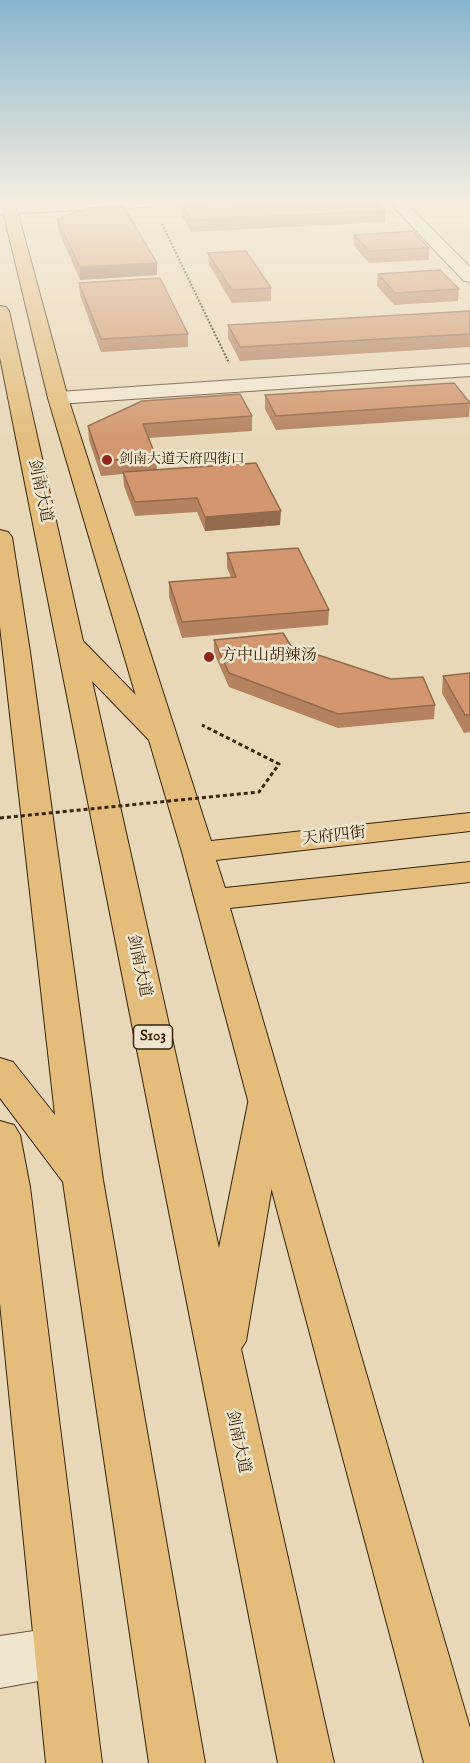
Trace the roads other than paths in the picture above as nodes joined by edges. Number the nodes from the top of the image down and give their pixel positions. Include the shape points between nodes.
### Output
1 (25, 281) edge
2 (0, 311) edge
3 (470, 370) edge
4 (58, 398) junction
5 (0, 537) edge
6 (72, 645) junction
7 (9, 664) edge
8 (161, 736) junction
9 (470, 822) edge
10 (198, 852) junction
11 (470, 872) edge
12 (211, 900) junction
13 (0, 1071) edge
14 (267, 1103) junction
15 (0, 1135) edge
16 (83, 1180) junction
17 (220, 1358) junction
18 (61, 1652) junction
19 (0, 1662) edge
20 (74, 1763) edge
21 (177, 1763) edge
22 (306, 1763) edge
23 (452, 1763) edge

1 - 4 main road
2 - 6 main road, 剑南大道 / S103
3 - 4 street
4 - 8 main road
5 - 7 main road
6 - 8 main road
6 - 17 main road, 剑南大道 / S103
7 - 16 main road
8 - 10 main road
9 - 10 main road, 天府四街
10 - 12 main road
11 - 12 main road
12 - 14 main road
13 - 16 main road
14 - 17 main road
14 - 23 main road
15 - 18 main road
16 - 21 main road
17 - 22 main road, 剑南大道 / S103
18 - 19 street
18 - 20 main road

